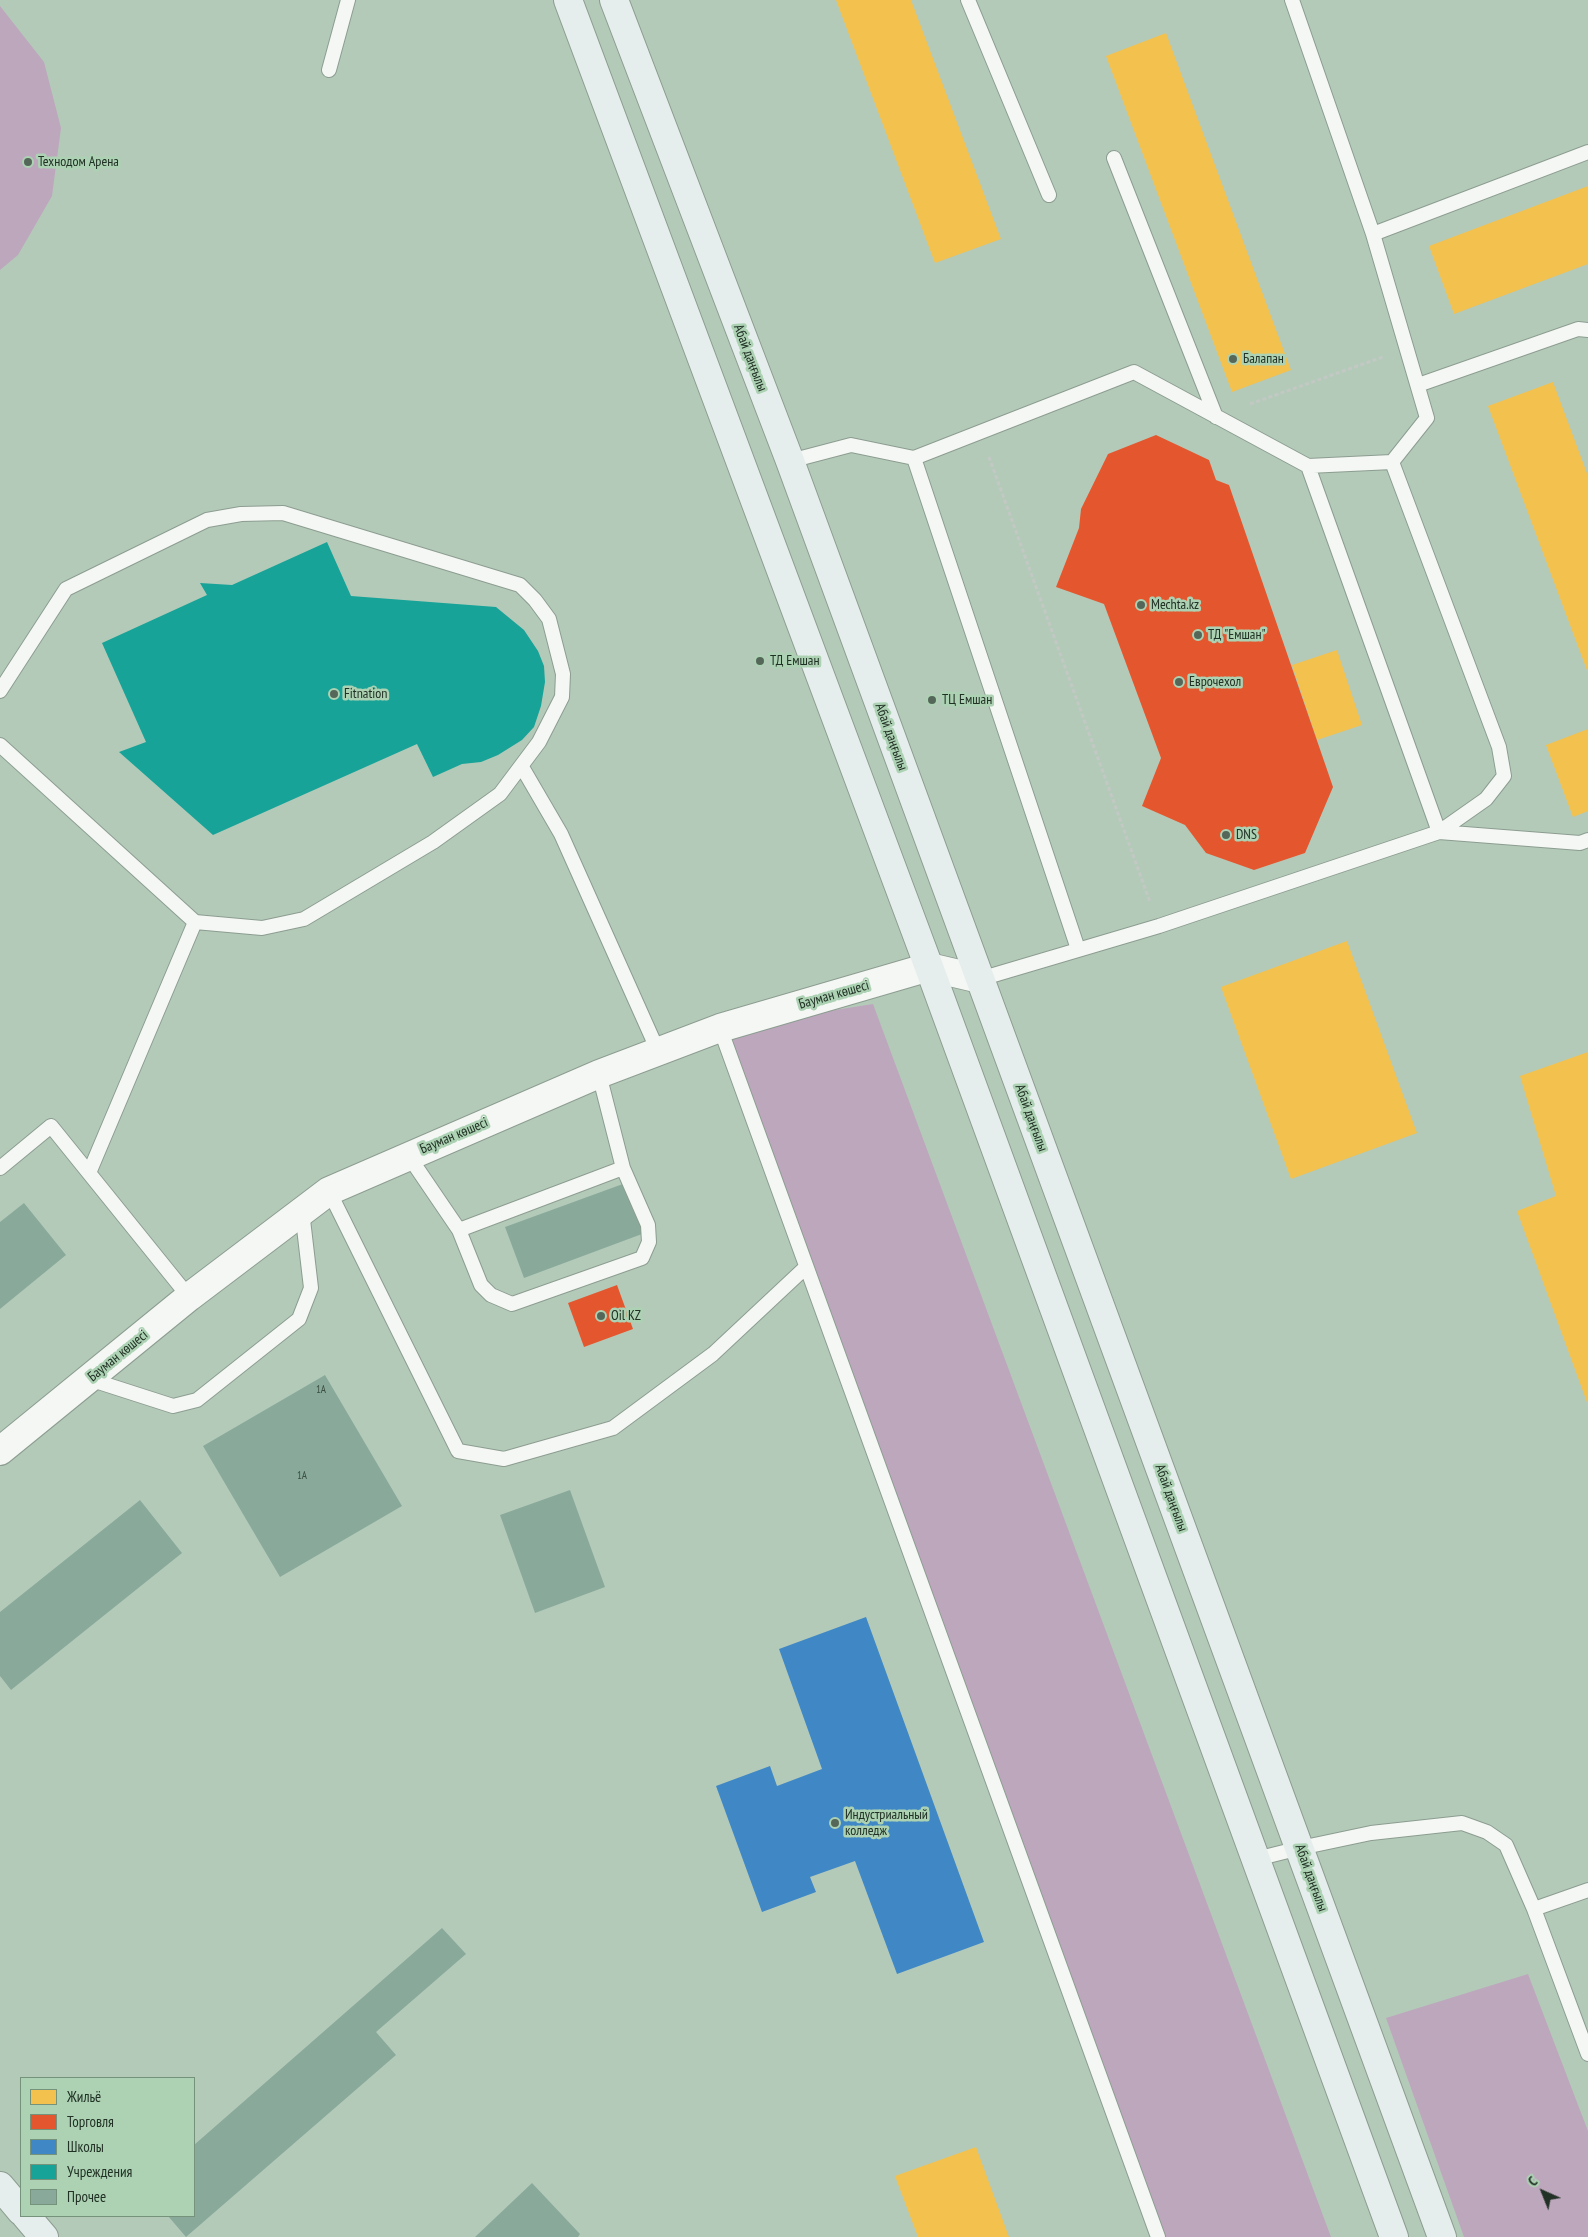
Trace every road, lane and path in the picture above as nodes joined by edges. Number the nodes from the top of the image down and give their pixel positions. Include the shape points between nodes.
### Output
1 (348, 0) edge
2 (568, 0) edge
3 (614, 0) edge
4 (968, 0) edge
5 (1292, 0) edge
6 (329, 70) dead end
7 (1588, 152) edge
8 (1114, 158) dead end
9 (1049, 195) dead end
10 (1374, 234) junction
11 (1588, 330) edge
12 (1407, 348) junction
13 (1418, 385) junction
14 (1216, 417) junction
15 (980, 433) junction
16 (914, 458) junction
17 (790, 461) junction
18 (1392, 462) junction
19 (1308, 466) junction
20 (0, 691) edge
21 (0, 744) edge
22 (522, 767) junction
23 (1439, 832) junction
24 (1588, 840) edge
25 (195, 922) junction
26 (1159, 926) junction
27 (1078, 949) junction
28 (929, 967) junction
29 (980, 979) junction
30 (720, 1028) junction
31 (658, 1051) junction
32 (599, 1074) junction
33 (408, 1155) junction
34 (0, 1168) edge
35 (623, 1168) junction
36 (89, 1173) junction
37 (329, 1191) junction
38 (302, 1211) junction
39 (459, 1230) junction
40 (806, 1267) junction
41 (189, 1297) junction
42 (90, 1379) junction
43 (0, 1452) edge
44 (1300, 1848) junction
45 (1256, 1860) junction
46 (1588, 1890) edge
47 (1534, 1909) junction
48 (1588, 2054) edge
49 (0, 2186) edge
50 (20, 2209) edge
51 (27, 2217) edge
52 (44, 2237) edge
53 (1158, 2237) edge
54 (1394, 2237) edge
55 (1442, 2237) edge

1 - 6 lane
2 - 28 main road
3 - 17 main road, Абай даңғылы
4 - 9 lane
5 - 10 lane
7 - 10 lane
8 - 14 lane
10 - 12 lane
11 - 13 lane via 1578,329
12 - 13 lane
12 - 14 path
13 - 18 lane via 1428,418
14 - 15 lane via 1134,372
14 - 19 lane
15 - 16 lane
15 - 26 path
16 - 17 lane via 850,445
16 - 27 lane
17 - 29 main road, Абай даңғылы
18 - 19 lane
18 - 23 lane via 1499,746 1504,776 1486,799
19 - 23 lane
20 - 22 lane via 66,589 207,520 241,514 283,513 520,586 534,600 549,619 563,674 562,698
21 - 25 lane
22 - 25 lane via 500,794 433,842 304,919 262,928
22 - 31 lane via 562,834
23 - 24 lane via 1580,843
23 - 26 lane
25 - 36 lane
26 - 27 lane
27 - 29 lane
28 - 29 street, Бауман көшесі
28 - 30 street, Бауман көшесі
28 - 45 main road
29 - 44 main road, Абай даңғылы
30 - 31 street, Бауман көшесі
30 - 40 lane
31 - 32 street, Бауман көшесі
32 - 33 street, Бауман көшесі
32 - 35 lane
33 - 37 street, Бауман көшесі
33 - 39 lane
34 - 36 lane via 51,1126
35 - 39 lane
35 - 39 lane via 648,1225 649,1242 642,1258 512,1304 491,1294 482,1285
36 - 41 lane
37 - 38 street, Бауман көшесі
37 - 40 lane via 458,1451 504,1459 613,1428 713,1354
38 - 41 street, Бауман көшесі
38 - 42 lane via 311,1288 299,1319 256,1354 197,1400 173,1406
40 - 53 lane
41 - 42 street, Бауман көшесі
42 - 43 street, Бауман көшесі
44 - 45 lane
44 - 47 lane via 1371,1833 1462,1823 1487,1832 1506,1845
44 - 55 main road, Абай даңғылы
45 - 54 main road
46 - 47 lane
47 - 48 lane
49 - 50 main road
51 - 52 main road

